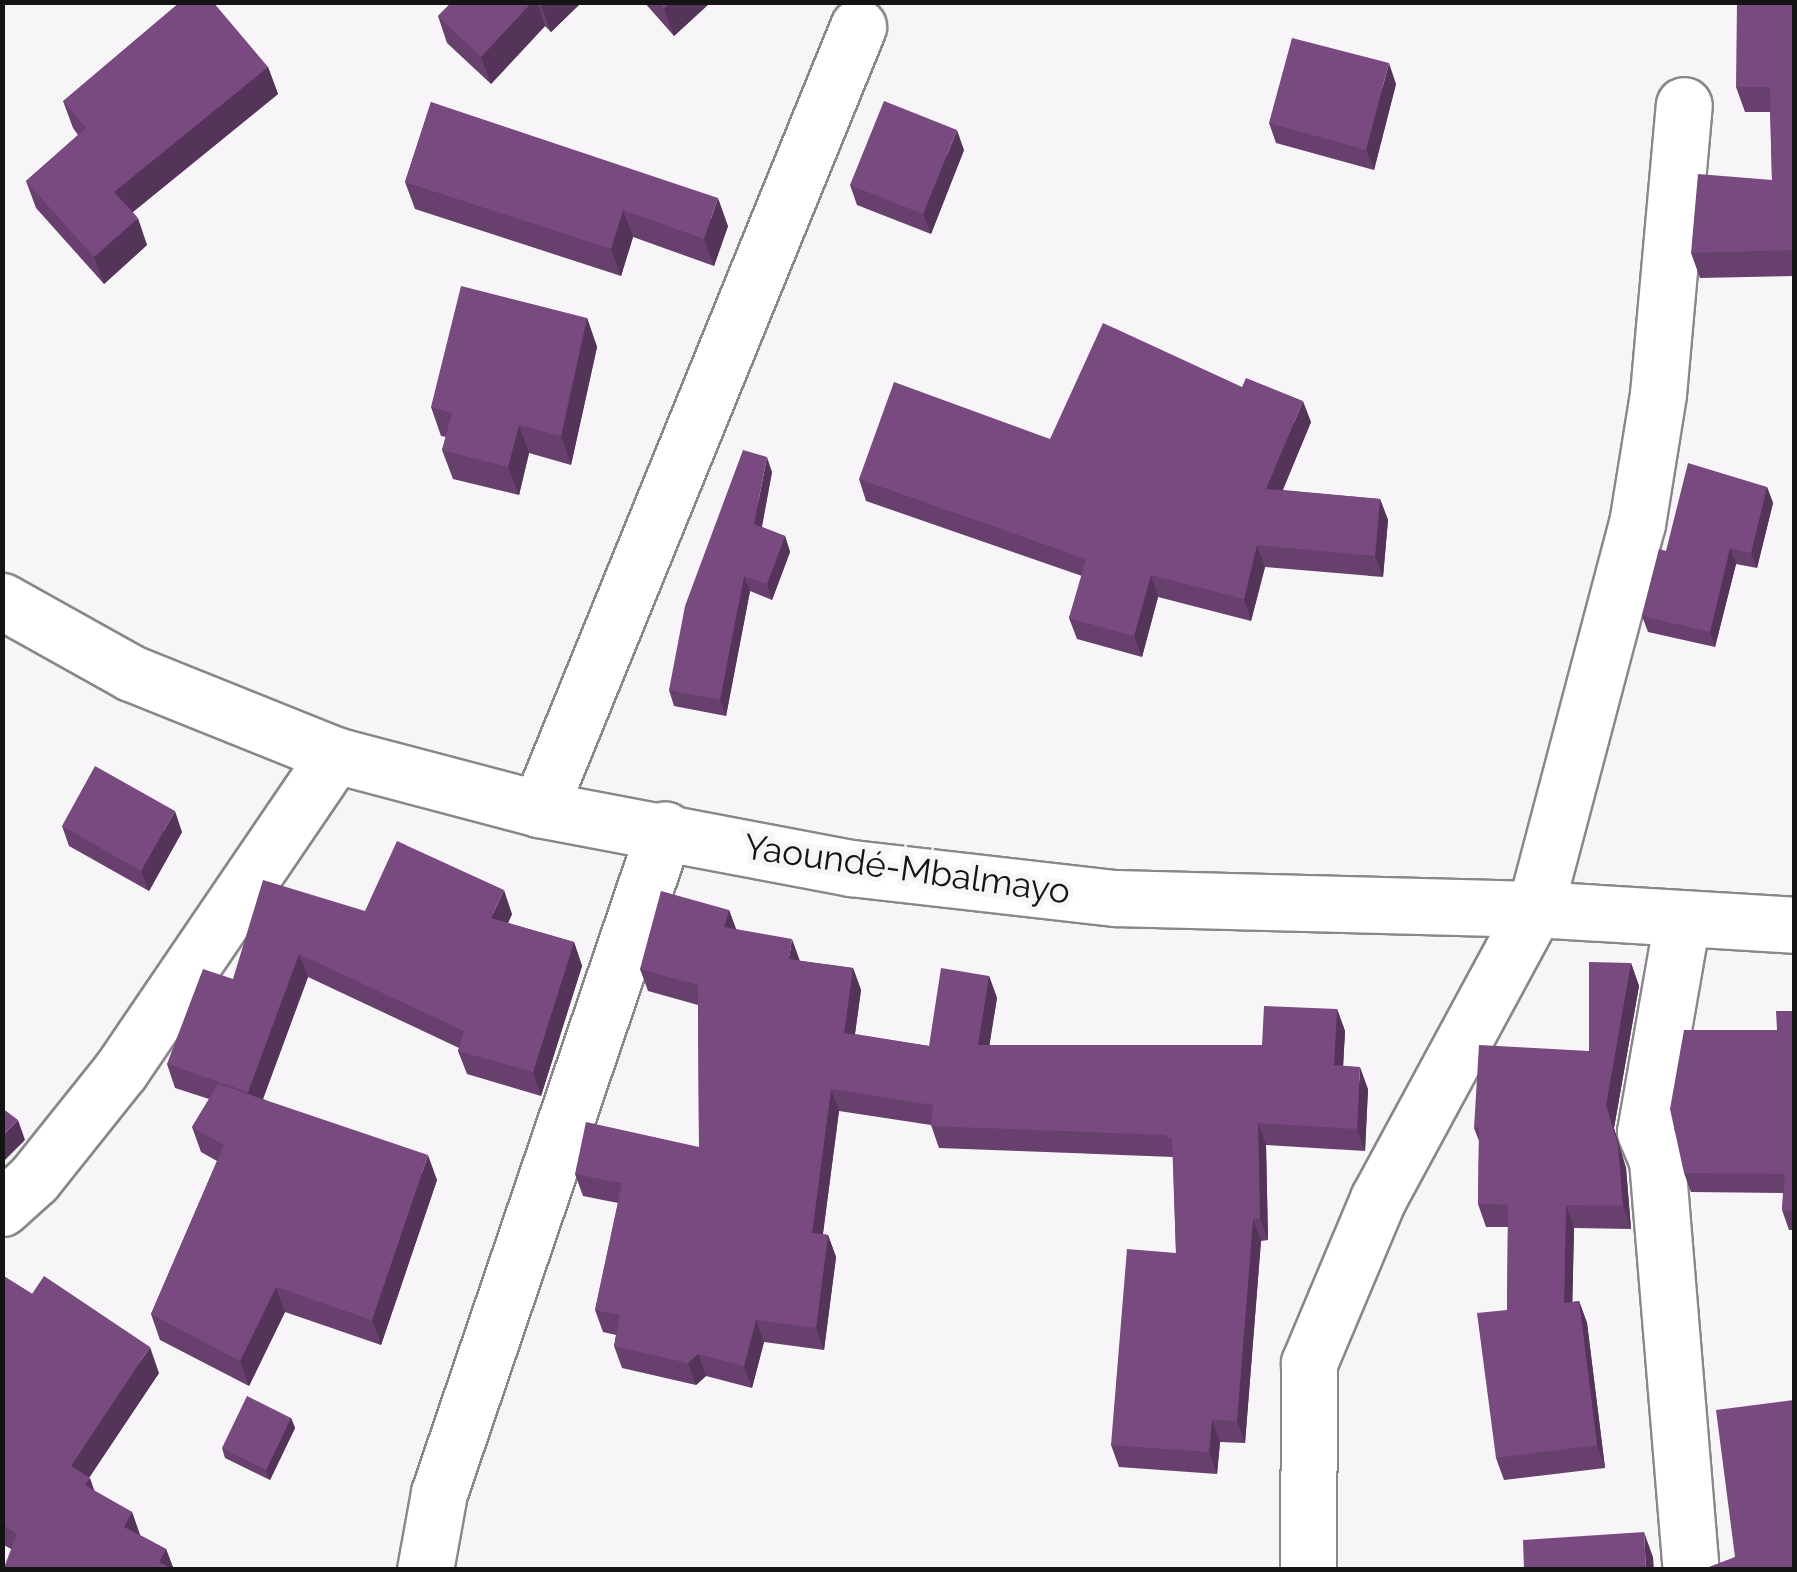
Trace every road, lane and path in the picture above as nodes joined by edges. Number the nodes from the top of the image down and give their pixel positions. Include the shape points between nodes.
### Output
1 (858, 27) dead end
2 (1684, 105) dead end
3 (2, 601) edge
4 (335, 755) junction
5 (539, 809) junction
6 (665, 830) junction
7 (1535, 909) junction
8 (1682, 920) junction
9 (1794, 925) edge
10 (2, 1208) edge
11 (425, 1570) edge
12 (1308, 1570) edge
13 (1691, 1570) edge

1 - 5 main road
2 - 7 main road via 1658,394 1637,524
3 - 4 main road, Yaoundé-Mbalmayo via 130,672
4 - 5 main road, Yaoundé-Mbalmayo
4 - 10 main road via 121,1070 34,1179
5 - 6 main road, Yaoundé-Mbalmayo
6 - 7 main road, Yaoundé-Mbalmayo via 851,868 1115,898
6 - 11 main road via 439,1493
7 - 8 main road, Yaoundé-Mbalmayo
7 - 12 main road via 1378,1199 1308,1363
8 - 9 main road, Yaoundé-Mbalmayo
8 - 13 main road via 1645,1132 1657,1160

